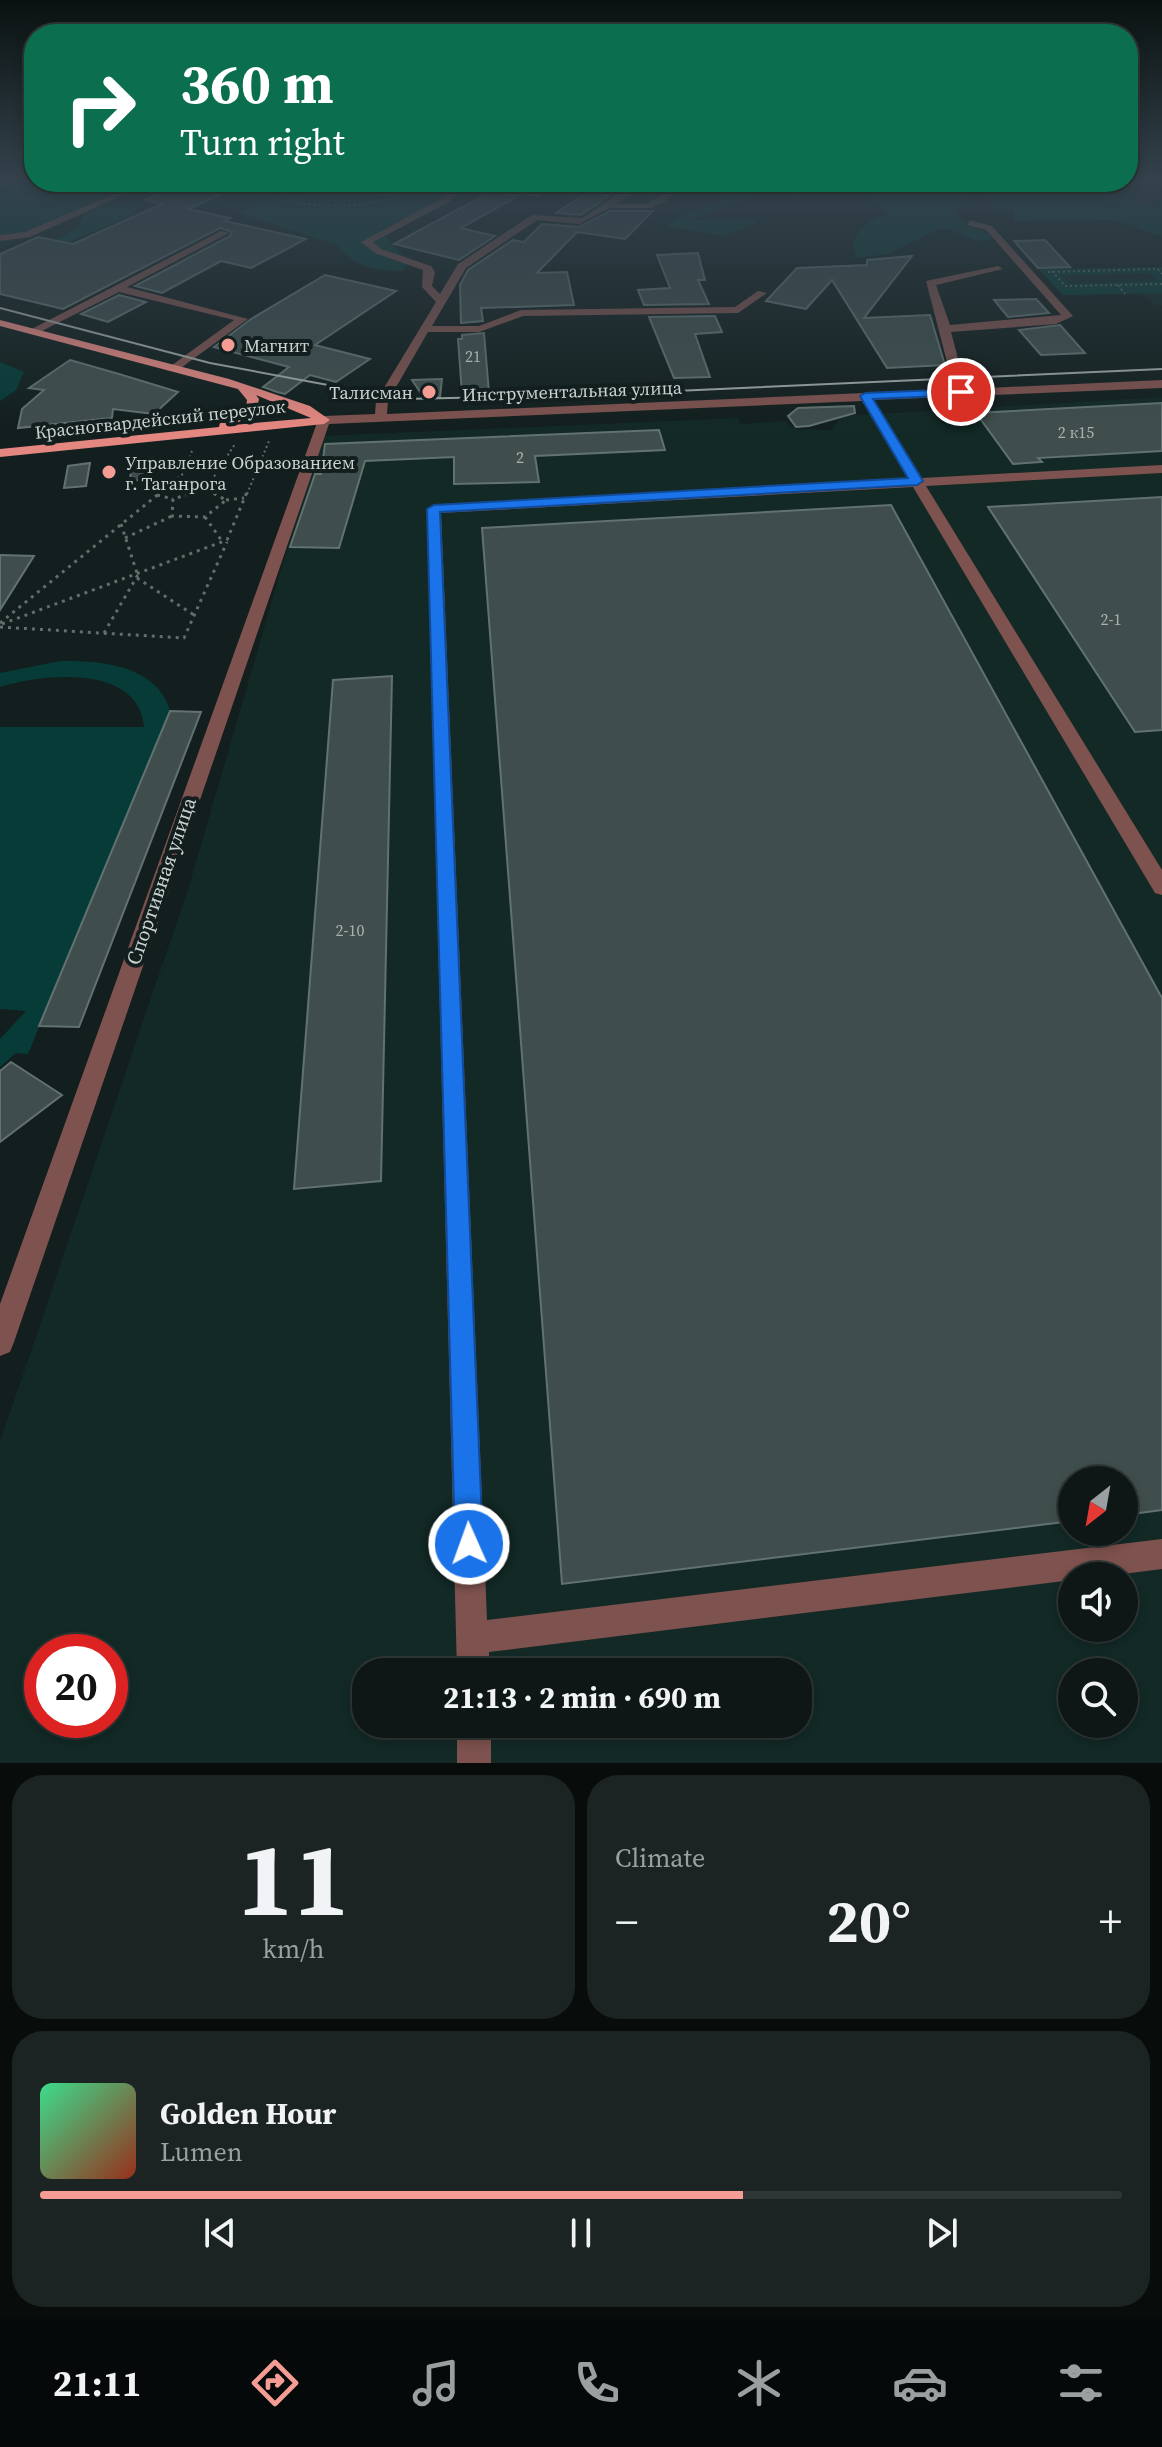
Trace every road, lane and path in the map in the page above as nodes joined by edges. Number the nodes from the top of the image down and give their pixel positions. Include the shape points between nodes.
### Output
1 (167, 262) edge
2 (410, 262) edge
3 (468, 262) edge
4 (1020, 262) edge
5 (998, 269) dead end
6 (1162, 274) edge
7 (1162, 284) edge
8 (1118, 285) junction
9 (117, 288) junction
10 (762, 293) dead end
11 (1125, 294) dead end
12 (442, 302) junction
13 (0, 323) edge
14 (427, 329) junction
15 (946, 329) junction
16 (32, 332) junction
17 (174, 368) junction
18 (1162, 384) edge
19 (243, 388) junction
20 (961, 392) junction
21 (865, 396) junction
22 (381, 417) junction
23 (324, 420) junction
24 (205, 432) junction
25 (260, 436) dead end
26 (223, 441) dead end
27 (194, 445) dead end
28 (0, 453) edge
29 (1162, 469) edge
30 (917, 481) junction
31 (206, 489) junction
32 (157, 495) junction
33 (245, 498) junction
34 (173, 499) junction
35 (226, 500) junction
36 (172, 516) junction
37 (205, 517) junction
38 (121, 524) junction
39 (125, 538) junction
40 (227, 540) junction
41 (222, 542) junction
42 (138, 575) junction
43 (194, 615) junction
44 (0, 625) edge
45 (104, 633) junction
46 (1162, 887) edge
47 (0, 1342) edge
48 (1162, 1554) edge
49 (472, 1638) junction
50 (473, 1658) edge
51 (474, 1738) edge
52 (474, 1763) edge

1 - 9 street
2 - 12 street via 427,268 427,287
3 - 12 street
4 - 15 street via 1068,316
5 - 15 street via 930,283
6 - 8 path via 1158,269 1052,271 1065,286
7 - 8 path
8 - 11 path
9 - 16 street
9 - 17 street via 243,319
10 - 14 street via 738,310 521,313 479,329
12 - 14 street
13 - 16 main road, Инструментальная улица
14 - 22 street via 382,401
15 - 20 street
16 - 17 main road, Инструментальная улица
17 - 19 main road, Инструментальная улица
18 - 20 street, Инструментальная улица
19 - 23 main road, Инструментальная улица via 307,408
19 - 24 main road via 253,399 252,410
20 - 21 street, Инструментальная улица
21 - 22 street, Инструментальная улица
21 - 30 street
22 - 23 street, Инструментальная улица
23 - 24 main road, Красногвардейский переулок
23 - 47 street, Спортивная улица
24 - 28 main road, Красногвардейский переулок
25 - 33 path via 271,435
26 - 31 path via 237,439
27 - 32 path via 184,473
29 - 30 street
30 - 46 street
30 - 49 street via 434,509
31 - 34 path
31 - 35 path
32 - 34 path
32 - 38 path
33 - 35 path
33 - 40 path
34 - 36 path
35 - 37 path
36 - 37 path
36 - 39 path
37 - 41 path
38 - 39 path
38 - 44 path
39 - 42 path
40 - 41 path
40 - 43 path
41 - 42 path
42 - 43 path
42 - 44 path
42 - 45 path
43 - 45 path via 184,638
44 - 45 path
48 - 49 street
49 - 50 street
51 - 52 street

